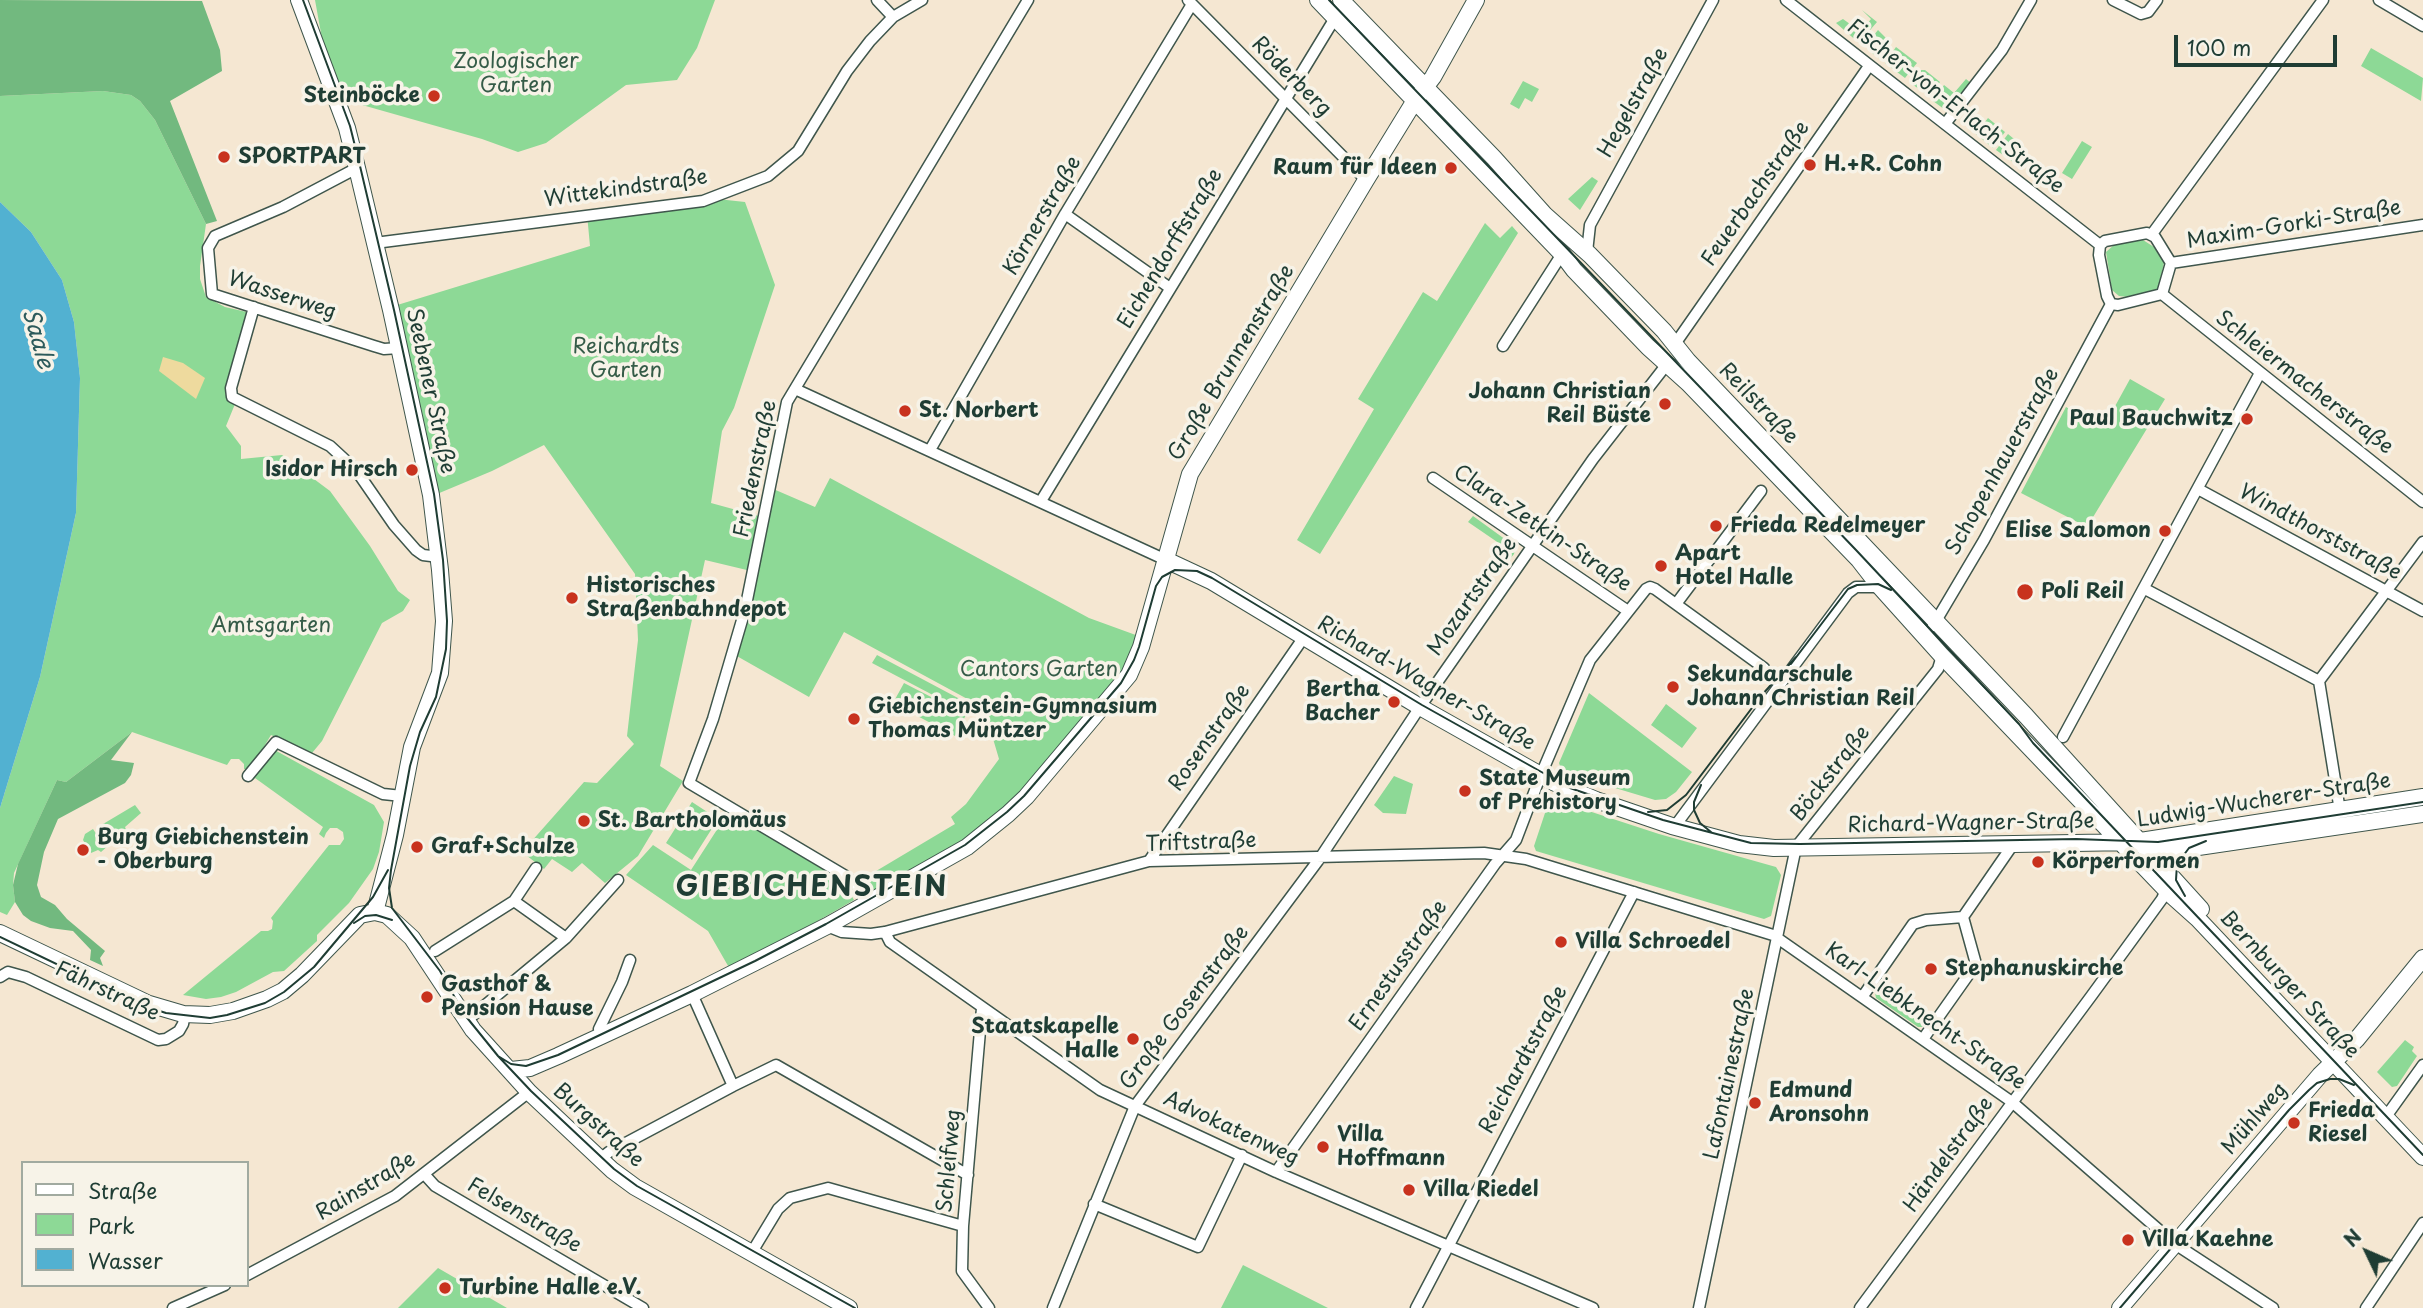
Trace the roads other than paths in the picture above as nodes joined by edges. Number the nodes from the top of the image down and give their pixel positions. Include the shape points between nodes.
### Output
1 (299, 0) edge
2 (877, 0) edge
3 (922, 0) edge
4 (1028, 0) edge
5 (1318, 0) edge
6 (1476, 0) edge
7 (1713, 0) edge
8 (1786, 0) edge
9 (2031, 0) edge
10 (2113, 0) edge
11 (2157, 0) edge
12 (2323, 0) edge
13 (2379, 0) edge
14 (1343, 1) edge
15 (1190, 2) edge
16 (893, 17) junction
17 (1335, 18) junction
18 (2423, 26) edge
19 (1869, 66) junction
20 (1425, 88) junction
21 (1286, 99) junction
22 (1414, 102) junction
23 (1945, 124) junction
24 (357, 168) junction
25 (1366, 180) junction
26 (1065, 214) junction
27 (1590, 225) junction
28 (2423, 225) edge
29 (1567, 233) junction
30 (2152, 234) junction
31 (375, 243) junction
32 (2100, 245) junction
33 (1587, 251) junction
34 (1562, 254) junction
35 (2171, 262) junction
36 (1170, 288) junction
37 (2162, 295) junction
38 (2111, 304) junction
39 (254, 307) junction
40 (1675, 344) junction
41 (1503, 346) dead end
42 (399, 348) junction
43 (1667, 364) junction
44 (2260, 373) junction
45 (795, 389) junction
46 (930, 450) junction
47 (1433, 478) dead end
48 (2198, 489) junction
49 (1761, 491) dead end
50 (1041, 501) junction
51 (2423, 502) edge
52 (2423, 542) edge
53 (1532, 546) junction
54 (439, 557) junction
55 (1166, 560) junction
56 (1880, 587) junction
57 (2145, 589) junction
58 (2387, 590) junction
59 (1676, 604) junction
60 (1628, 611) junction
61 (2423, 611) edge
62 (1937, 622) junction
63 (1304, 637) junction
64 (1924, 637) junction
65 (1942, 656) junction
66 (1764, 668) dead end
67 (2319, 681) junction
68 (1420, 706) junction
69 (2063, 737) dead end
70 (1541, 775) junction
71 (248, 776) dead end
72 (402, 796) junction
73 (2423, 797) edge
74 (2340, 811) junction
75 (2423, 814) edge
76 (1675, 826) junction
77 (2014, 843) junction
78 (2136, 845) junction
79 (1796, 848) junction
80 (2189, 848) junction
81 (1503, 855) junction
82 (1320, 858) junction
83 (1149, 861) junction
84 (536, 868) dead end
85 (618, 880) dead end
86 (2172, 887) junction
87 (1634, 892) junction
88 (514, 901) junction
89 (868, 904) junction
90 (375, 912) junction
91 (1963, 918) junction
92 (827, 926) junction
93 (885, 932) junction
94 (0, 933) edge
95 (566, 938) junction
96 (1778, 938) junction
97 (435, 951) dead end
98 (2423, 958) edge
99 (630, 960) dead end
100 (0, 977) edge
101 (692, 994) junction
102 (1863, 996) junction
103 (982, 1008) junction
104 (185, 1014) junction
105 (466, 1021) junction
106 (600, 1035) junction
107 (1923, 1039) junction
108 (2336, 1059) junction
109 (2423, 1065) edge
110 (511, 1070) junction
111 (733, 1086) junction
112 (529, 1092) junction
113 (2012, 1101) junction
114 (1135, 1107) junction
115 (2390, 1111) junction
116 (2423, 1146) edge
117 (1242, 1155) junction
118 (2423, 1157) edge
119 (600, 1159) junction
120 (1276, 1172) junction
121 (425, 1175) junction
122 (968, 1175) junction
123 (1094, 1204) junction
124 (2423, 1223) edge
125 (963, 1226) junction
126 (2175, 1244) junction
127 (1448, 1245) junction
128 (751, 1252) junction
129 (248, 1274) edge
130 (220, 1287) edge
131 (173, 1308) edge
132 (643, 1308) edge
133 (849, 1308) edge
134 (989, 1308) edge
135 (1053, 1308) edge
136 (1416, 1308) edge
137 (1592, 1308) edge
138 (1699, 1308) edge
139 (1860, 1308) edge
140 (2120, 1308) edge
141 (2273, 1308) edge
142 (2366, 1308) edge

1 - 24 street, Seebener Straße via 347,128
2 - 16 street
3 - 16 street, Wittekindstraße
4 - 45 street, Friedenstraße
5 - 17 street, Reilstraße
6 - 20 street, Große Brunnenstraße
7 - 27 street, Hegelstraße
8 - 19 street, Fischer-von-Erlach-Straße
9 - 23 street via 2002,50
10 - 11 street via 2141,14
12 - 30 street
13 - 18 street
14 - 20 street, Reilstraße
15 - 21 street, Röderberg
15 - 26 street, Körnerstraße
16 - 31 street, Wittekindstraße via 847,71 797,151 768,177 703,201
17 - 21 street, Eichendorffstraße
17 - 22 street, Reilstraße
19 - 23 street, Fischer-von-Erlach-Straße
19 - 40 street, Feuerbachstraße
20 - 22 street, Große Brunnenstraße
20 - 29 street, Reilstraße
21 - 25 street, Röderberg
21 - 36 street, Eichendorffstraße
22 - 25 street, Große Brunnenstraße
22 - 34 street, Reilstraße
23 - 32 street, Fischer-von-Erlach-Straße
24 - 31 street, Seebener Straße
24 - 39 street, Wasserweg via 215,236 208,247 212,294
25 - 55 street, Große Brunnenstraße via 1190,474
26 - 36 street
26 - 46 street, Körnerstraße
27 - 29 street
27 - 33 street, Hegelstraße
28 - 35 street, Maxim-Gorki-Straße
29 - 33 street, Reilstraße
30 - 32 street
30 - 35 street
31 - 42 street, Seebener Straße
32 - 38 street
33 - 40 street, Reilstraße
34 - 41 street
34 - 43 street, Reilstraße
35 - 37 street
36 - 50 street, Eichendorffstraße
37 - 38 street
37 - 44 street, Schleiermacherstraße
38 - 62 street, Schopenhauerstraße
39 - 42 street, Wasserweg via 384,349
39 - 54 street via 232,397 330,446 356,470 416,550
40 - 62 street, Reilstraße
42 - 54 street, Seebener Straße via 431,495
43 - 53 street, Mozartstraße
43 - 56 street, Reilstraße
44 - 48 street
44 - 51 street, Schleiermacherstraße
45 - 46 street, Richard-Wagner-Straße
45 - 89 street, Friedenstraße via 787,402 745,610 689,783 844,875
46 - 50 street, Richard-Wagner-Straße
47 - 53 street, Clara-Zetkin-Straße
48 - 57 street
48 - 58 street, Windthorststraße
49 - 59 street
50 - 55 street, Richard-Wagner-Straße
52 - 58 street
53 - 60 street, Clara-Zetkin-Straße
53 - 68 street, Mozartstraße
54 - 72 street, Seebener Straße via 444,621 441,664 412,747
55 - 63 street, Richard-Wagner-Straße via 1192,570
55 - 89 street, Große Brunnenstraße via 1142,647 1129,676 1026,797 967,847
56 - 64 street, Reilstraße
56 - 76 street via 1856,587 1848,593
57 - 67 street
57 - 69 street
58 - 61 street, Windthorststraße
58 - 67 street
59 - 60 street, Ernestusstraße via 1650,587
59 - 66 street
60 - 70 street, Ernestusstraße via 1590,660
62 - 64 street, Schopenhauerstraße
62 - 78 street, Reilstraße via 2116,812
63 - 68 street, Richard-Wagner-Straße
63 - 83 street, Rosenstraße
64 - 65 street, Reilstraße
65 - 78 street, Reilstraße
65 - 79 street, Böckstraße via 1938,670
67 - 74 street
68 - 70 street, Richard-Wagner-Straße
68 - 82 street, Mozartstraße
70 - 76 street, Richard-Wagner-Straße via 1569,790
70 - 81 street, Ernestusstraße via 1516,840
71 - 72 street via 276,741 383,794
72 - 90 street, Seebener Straße
73 - 74 street, Ludwig-Wucherer-Straße
74 - 78 street, Ludwig-Wucherer-Straße via 2245,823
75 - 80 street, Ludwig-Wucherer-Straße
76 - 79 street, Richard-Wagner-Straße via 1739,844
77 - 78 street, Richard-Wagner-Straße
77 - 79 street, Richard-Wagner-Straße
77 - 91 street
78 - 80 street, Ludwig-Wucherer-Straße via 2167,851
78 - 86 street, Bernburger Straße
78 - 86 street, Bernburger Straße
79 - 96 street, Lafontainestraße
80 - 86 street via 2176,867
81 - 82 street, Triftstraße
81 - 87 street, Karl-Liebknecht-Straße
81 - 120 street, Ernestusstraße
82 - 83 street, Triftstraße
82 - 114 street, Große Gosenstraße
83 - 93 street, Triftstraße
84 - 88 street
85 - 95 street
86 - 108 street, Bernburger Straße
86 - 113 street, Händelstraße
87 - 96 street, Karl-Liebknecht-Straße
87 - 127 street, Reichardtstraße
88 - 95 street
88 - 97 street
89 - 92 street, Große Brunnenstraße
90 - 104 street, Fährstraße via 356,917 302,975 267,999 233,1012
90 - 105 street, Burgstraße via 394,919 412,938
91 - 102 street via 1913,924
91 - 107 street via 1976,964
92 - 93 street, Triftstraße via 842,932
92 - 101 street, Große Brunnenstraße
93 - 103 street, Advokatenweg via 890,942
94 - 104 street, Fährstraße via 149,1004
95 - 105 street
96 - 102 street, Karl-Liebknecht-Straße
96 - 138 street, Lafontainestraße
98 - 108 street, Mühlweg
99 - 106 street via 599,1028
100 - 104 street, Fährstraße via 8,972 26,976 158,1040 179,1031
101 - 106 street, Große Brunnenstraße
101 - 111 street
102 - 107 street, Karl-Liebknecht-Straße
103 - 114 street, Advokatenweg via 1100,1090
103 - 122 street, Schleifweg
105 - 110 street, Burgstraße
106 - 110 street, Große Brunnenstraße via 538,1065
107 - 113 street, Karl-Liebknecht-Straße
108 - 115 street, Bernburger Straße
108 - 118 street, Bernburger Straße
108 - 126 street, Mühlweg
109 - 115 street
110 - 112 street, Burgstraße
111 - 119 street
111 - 122 street via 776,1065
112 - 119 street, Burgstraße
112 - 121 street, Rainstraße
113 - 126 street, Karl-Liebknecht-Straße
113 - 139 street, Händelstraße
114 - 117 street, Advokatenweg
114 - 123 street, Große Gosenstraße
115 - 116 street, Bernburger Straße
117 - 120 street, Advokatenweg
117 - 123 street via 1198,1247
119 - 128 street, Burgstraße via 635,1187
120 - 127 street, Advokatenweg
121 - 129 street, Rainstraße
121 - 132 street, Felsenstraße via 435,1186
122 - 125 street, Schleifweg
123 - 135 street, Große Gosenstraße
124 - 142 street
125 - 128 street via 828,1188 790,1198
125 - 134 street, Schleifweg via 962,1271
126 - 140 street, Mühlweg
126 - 141 street, Karl-Liebknecht-Straße
127 - 136 street, Reichardtstraße
127 - 137 street, Advokatenweg
128 - 133 street, Burgstraße
130 - 131 street

